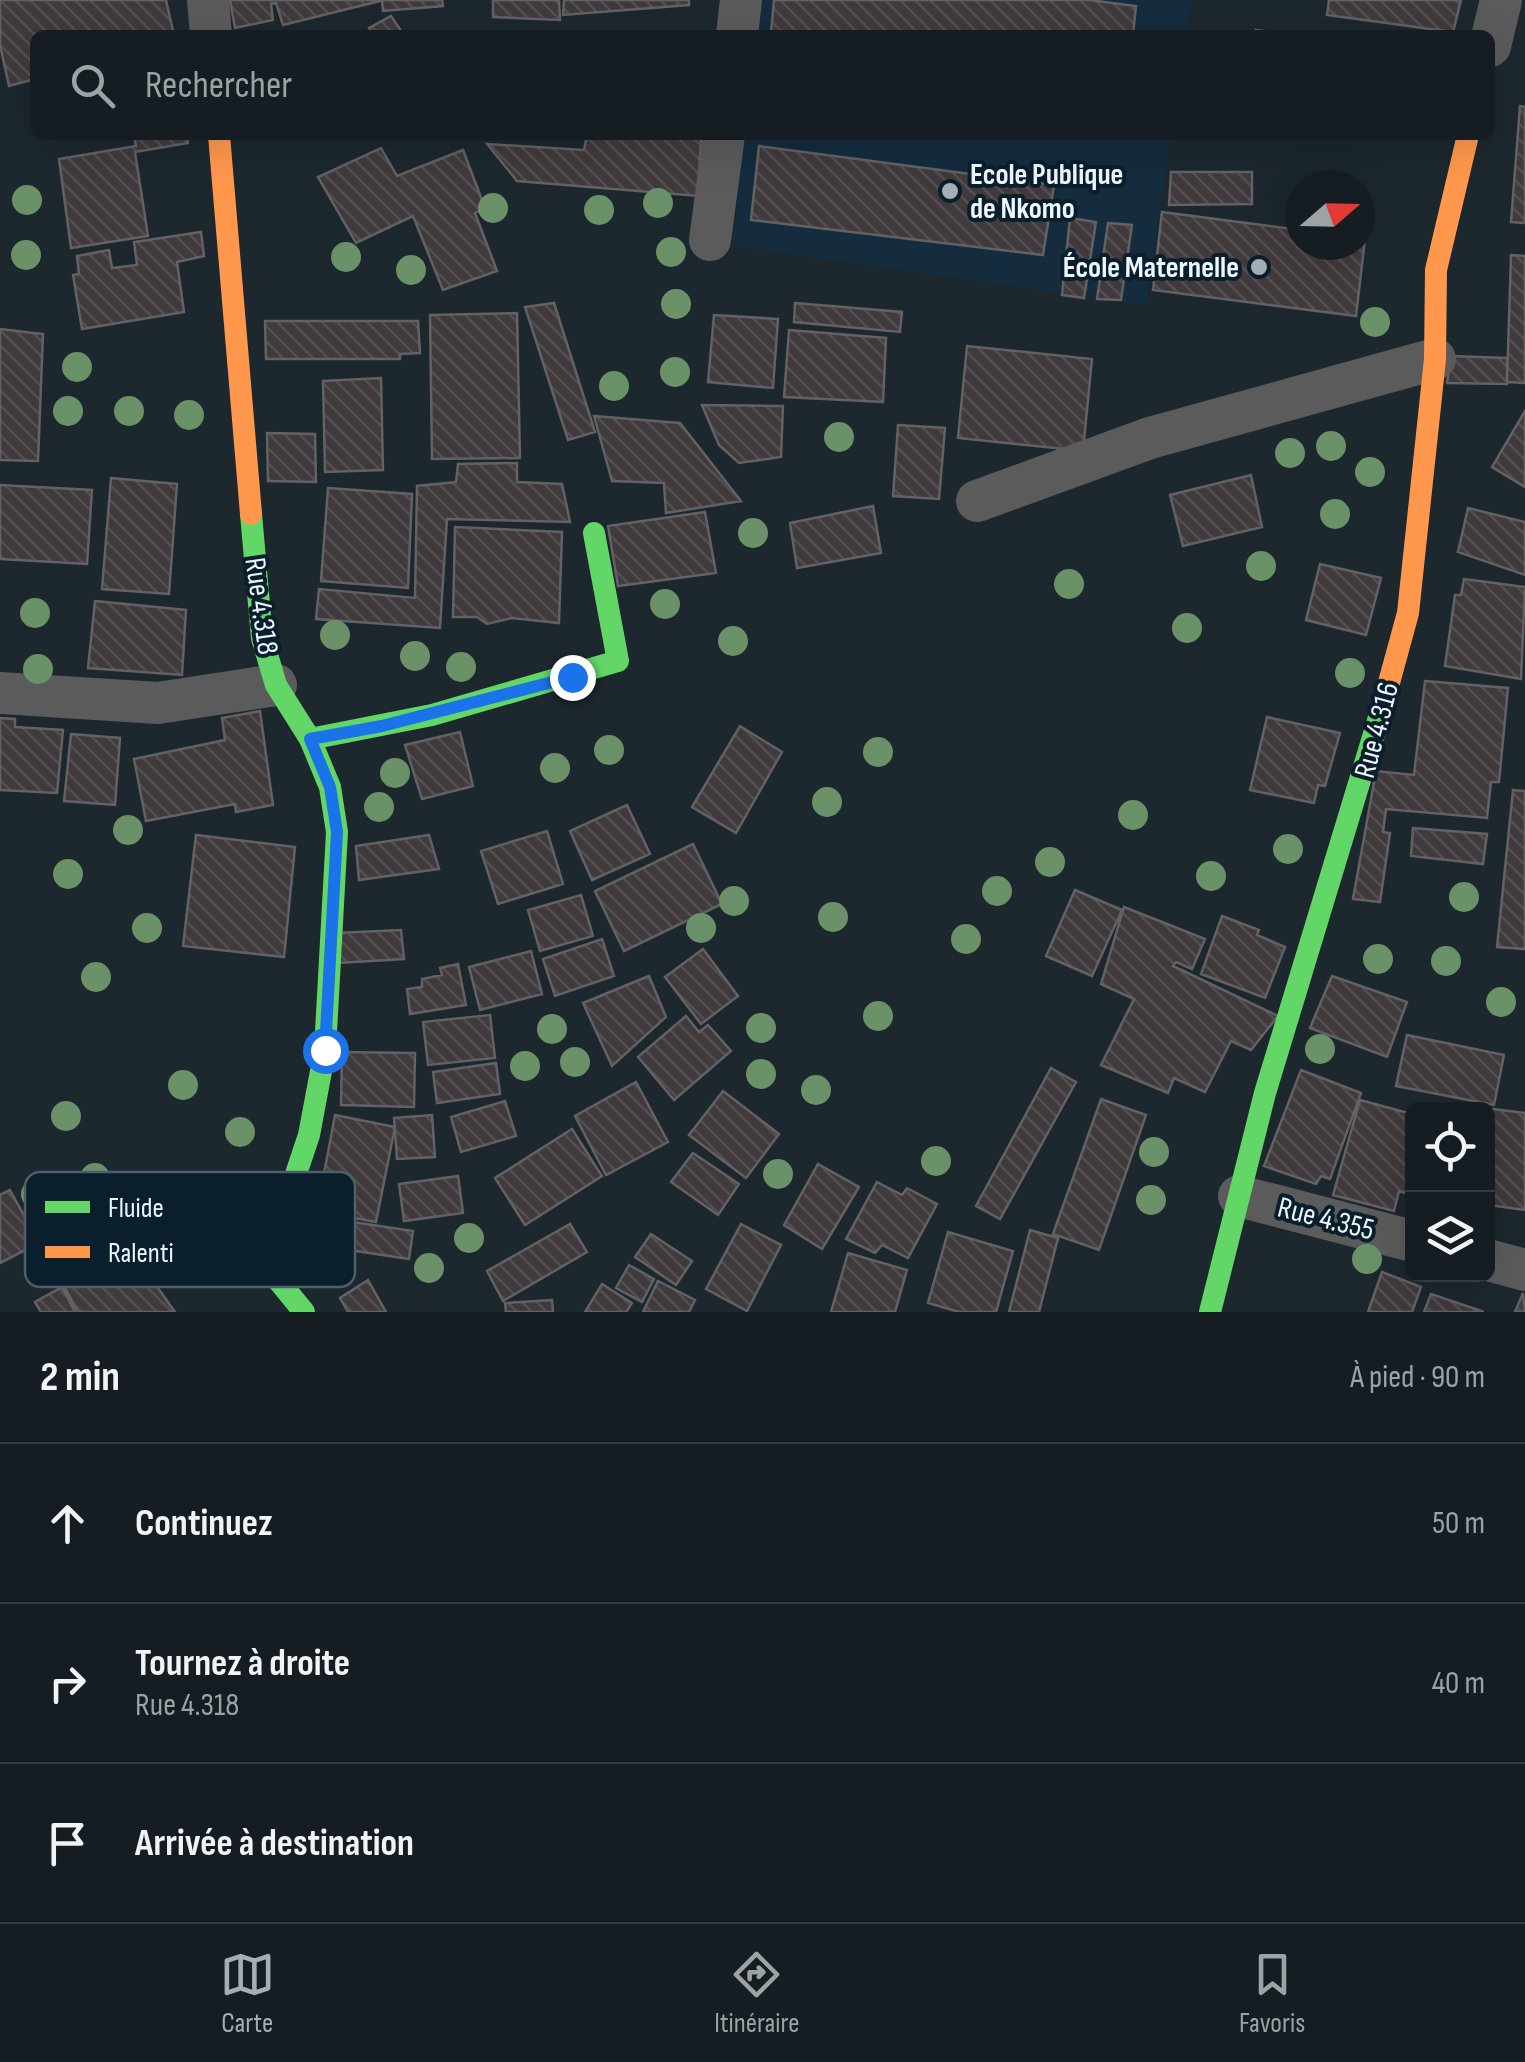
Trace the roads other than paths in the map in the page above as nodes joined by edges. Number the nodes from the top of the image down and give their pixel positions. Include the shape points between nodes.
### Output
1 (208, 0) edge
2 (742, 0) edge
3 (1501, 0) edge
4 (211, 30) edge
5 (738, 30) edge
6 (1494, 30) edge
7 (219, 140) edge
8 (723, 140) edge
9 (1467, 140) edge
10 (710, 240) dead end
11 (1434, 359) junction
12 (976, 500) dead end
13 (594, 533) dead end
14 (276, 685) junction
15 (0, 692) edge
16 (310, 739) junction
17 (297, 1172) edge
18 (1239, 1196) junction
19 (1405, 1239) edge
20 (1495, 1262) edge
21 (1525, 1270) edge
22 (284, 1287) edge
23 (304, 1312) edge
24 (1210, 1312) edge

1 - 4 street
2 - 5 street
3 - 6 street
7 - 14 street, Rue 4.318 via 255,571 262,638
8 - 10 street
9 - 11 street, Rue 4.316 via 1436,270
11 - 12 street via 1150,438
11 - 18 street, Rue 4.316 via 1408,613
13 - 16 street via 618,661 432,714
14 - 15 street via 158,703
14 - 16 street, Rue 4.318
16 - 17 street, Rue 4.318 via 330,787 337,832 325,1050
18 - 19 street, Rue 4.355
18 - 24 street, Rue 4.316
20 - 21 street
22 - 23 street, Rue 4.318

